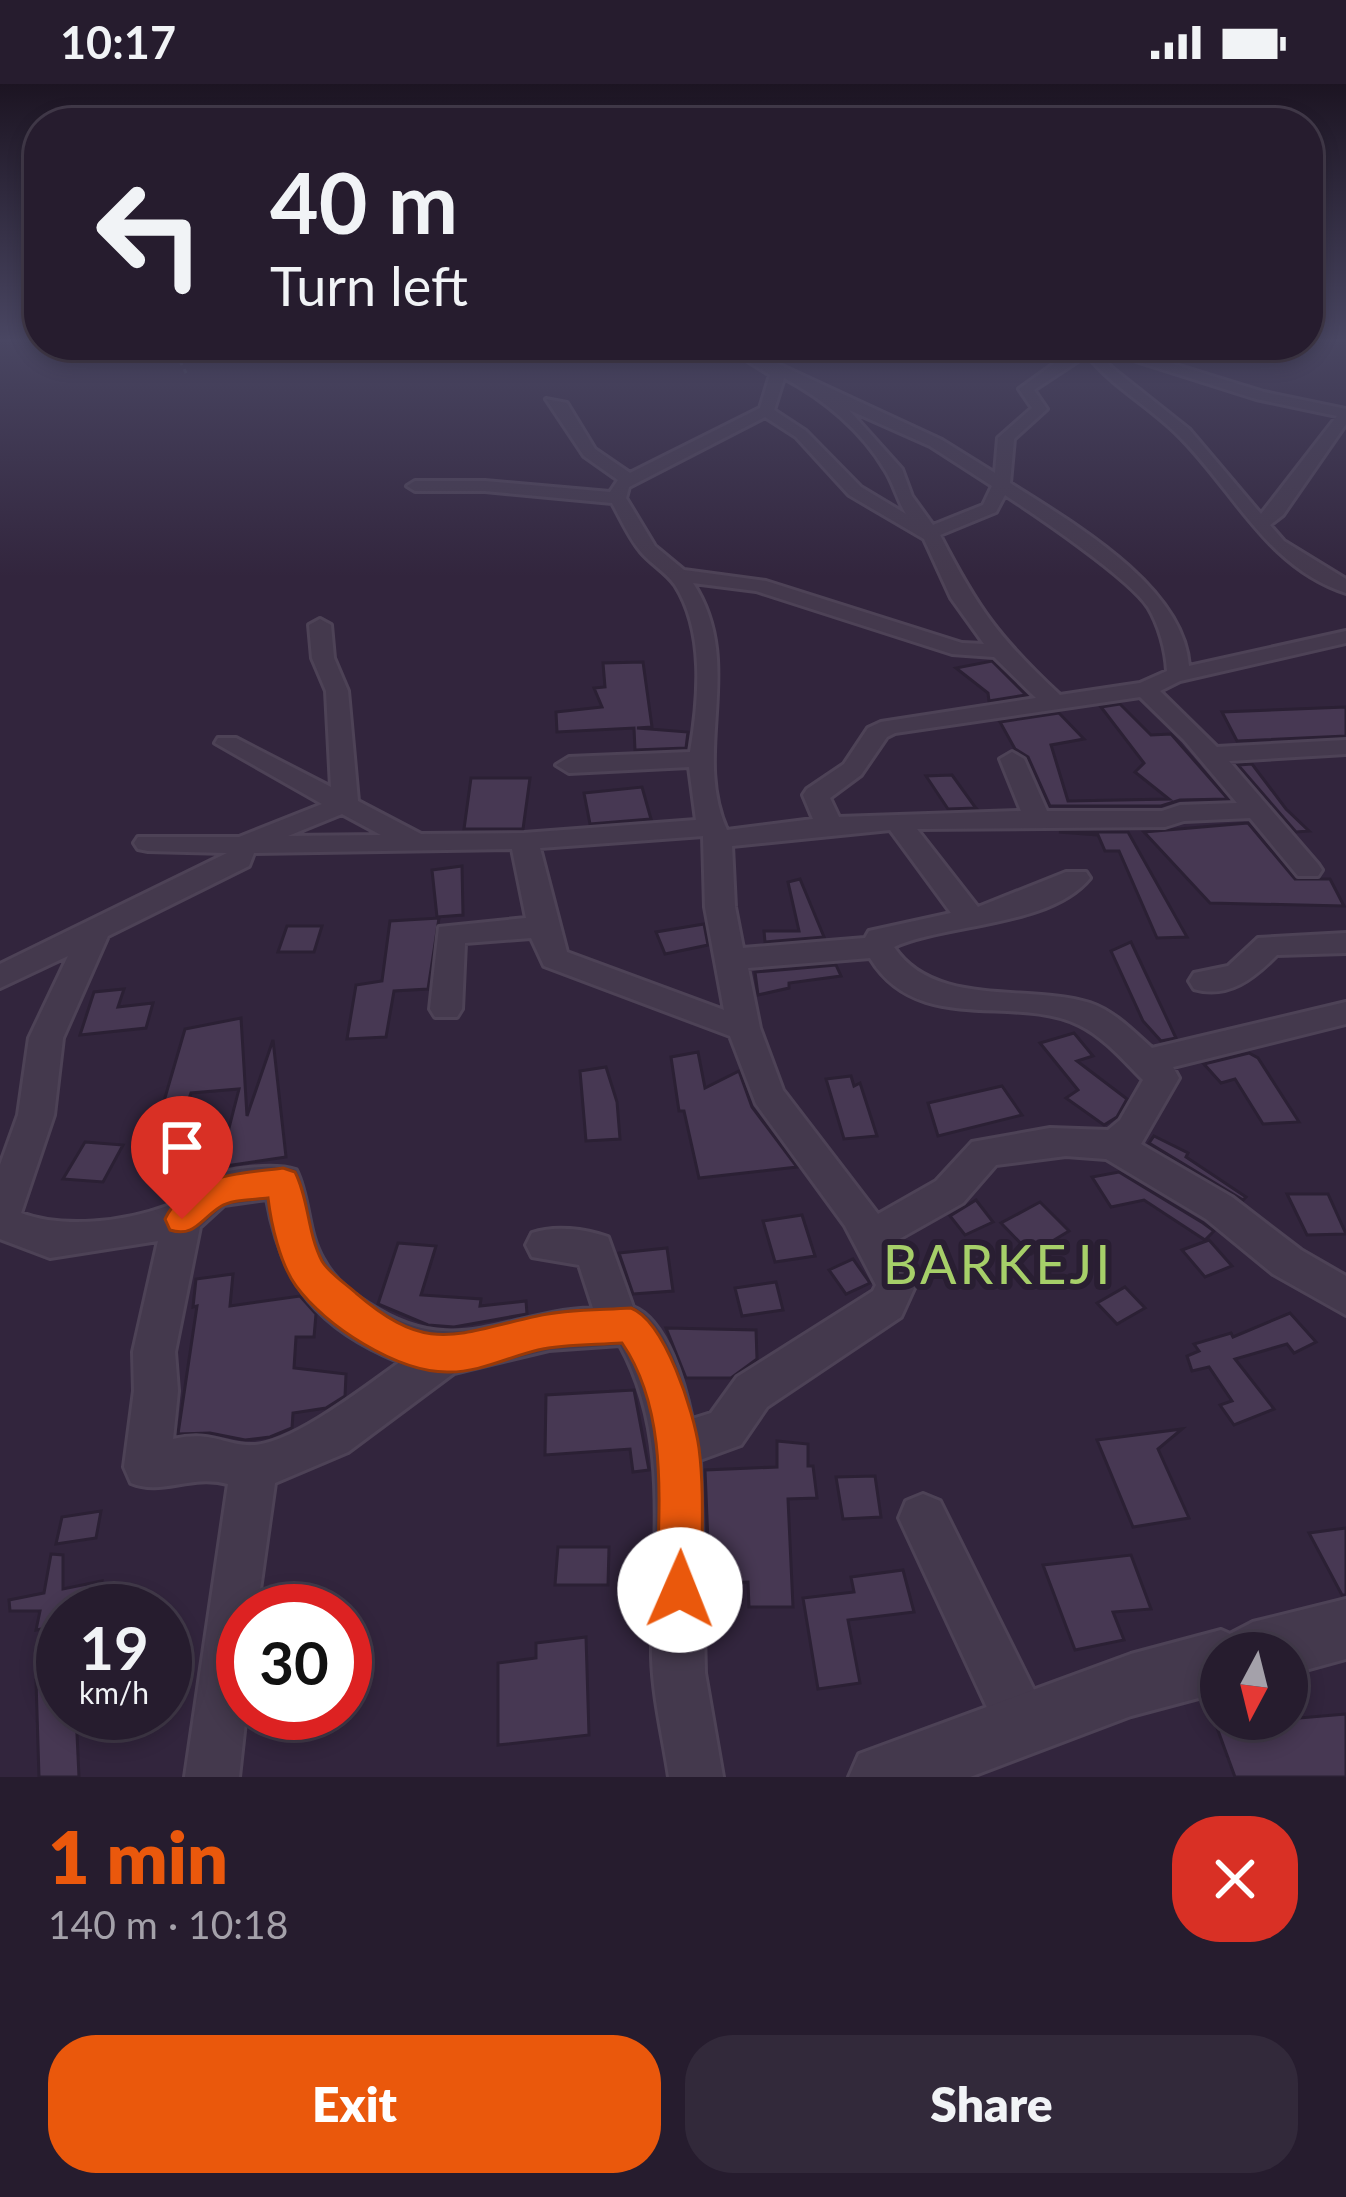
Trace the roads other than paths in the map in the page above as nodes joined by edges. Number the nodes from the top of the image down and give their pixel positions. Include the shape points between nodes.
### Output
1 (567, 419) edge
2 (750, 419) edge
3 (778, 419) edge
4 (847, 419) edge
5 (882, 419) edge
6 (1028, 419) edge
7 (1168, 419) edge
8 (1342, 419) edge
9 (629, 481) junction
10 (1002, 482) junction
11 (419, 483) dead end
12 (618, 498) junction
13 (1260, 524) junction
14 (929, 533) junction
15 (678, 574) junction
16 (1346, 587) edge
17 (320, 625) dead end
18 (1346, 637) edge
19 (1000, 651) junction
20 (1174, 676) junction
21 (1145, 689) junction
22 (1055, 703) junction
23 (226, 743) dead end
24 (1346, 747) edge
25 (1210, 755) junction
26 (701, 759) junction
27 (1012, 759) dead end
28 (569, 765) dead end
29 (345, 803) junction
30 (1256, 810) junction
31 (1037, 818) junction
32 (828, 823) junction
33 (899, 824) junction
34 (714, 833) junction
35 (415, 842) junction
36 (524, 842) junction
37 (148, 843) dead end
38 (242, 845) junction
39 (1308, 871) dead end
40 (1076, 878) dead end
41 (971, 919) junction
42 (543, 927) junction
43 (94, 934) junction
44 (1345, 944) edge
45 (879, 947) junction
46 (733, 959) junction
47 (0, 977) edge
48 (1205, 981) dead end
49 (446, 1009) dead end
50 (1346, 1013) edge
51 (744, 1028) junction
52 (1144, 1061) junction
53 (1115, 1146) junction
54 (0, 1219) edge
55 (182, 1219) junction
56 (871, 1235) junction
57 (546, 1245) dead end
58 (1346, 1297) edge
59 (619, 1326) junction
60 (446, 1355) junction
61 (679, 1445) junction
62 (255, 1468) junction
63 (923, 1518) dead end
64 (1346, 1629) edge
65 (1308, 1639) edge
66 (1200, 1667) edge
67 (1022, 1725) junction
68 (212, 1777) edge
69 (696, 1777) edge
70 (882, 1777) edge

1 - 9 street via 598,462
2 - 9 street
3 - 14 street via 855,491
4 - 14 street via 896,472
5 - 10 street
6 - 10 street via 1006,438
7 - 13 street
8 - 13 street
9 - 12 street
10 - 14 street via 990,508
10 - 20 street via 1156,602 1177,652
11 - 12 street
12 - 15 street via 648,549
13 - 16 street via 1277,545
14 - 19 street via 961,598
15 - 19 street via 760,585 960,649
15 - 26 street via 704,628
17 - 29 street via 337,692
18 - 20 street
19 - 22 street
20 - 21 street
21 - 22 street
21 - 25 street
22 - 32 street via 877,733 870,752 816,795
23 - 29 street
24 - 25 street
25 - 30 street
26 - 28 street
26 - 34 street
27 - 31 street
29 - 35 street
29 - 38 street
30 - 31 street
30 - 39 street
31 - 33 street
32 - 33 street
32 - 34 street
33 - 41 street
34 - 36 street
34 - 46 street
35 - 36 street
35 - 38 street
36 - 42 street
37 - 38 street
38 - 43 street via 239,860
40 - 41 street
41 - 45 street via 880,938
42 - 49 street via 450,934
42 - 51 street via 555,959
43 - 47 street
43 - 54 street via 46,1038 36,1115
44 - 48 street via 1269,945 1238,975
45 - 46 street
45 - 52 street via 886,967 925,990 1086,1013
46 - 51 street
50 - 52 street
51 - 56 street via 769,1095
52 - 53 street via 1162,1078
53 - 56 street via 1049,1142 985,1152 949,1195
53 - 58 street
54 - 55 street via 50,1241
55 - 60 street via 214,1192 283,1181 310,1275 370,1329
55 - 62 street via 154,1352 148,1467 203,1456
56 - 61 street via 896,1284 887,1304 752,1392 725,1430
57 - 59 street via 594,1249
59 - 60 street via 539,1332
59 - 61 street via 631,1325 648,1349
60 - 62 street via 332,1436
61 - 69 street via 678,1662
62 - 68 street
63 - 67 street
64 - 65 street
66 - 67 street
67 - 70 street

